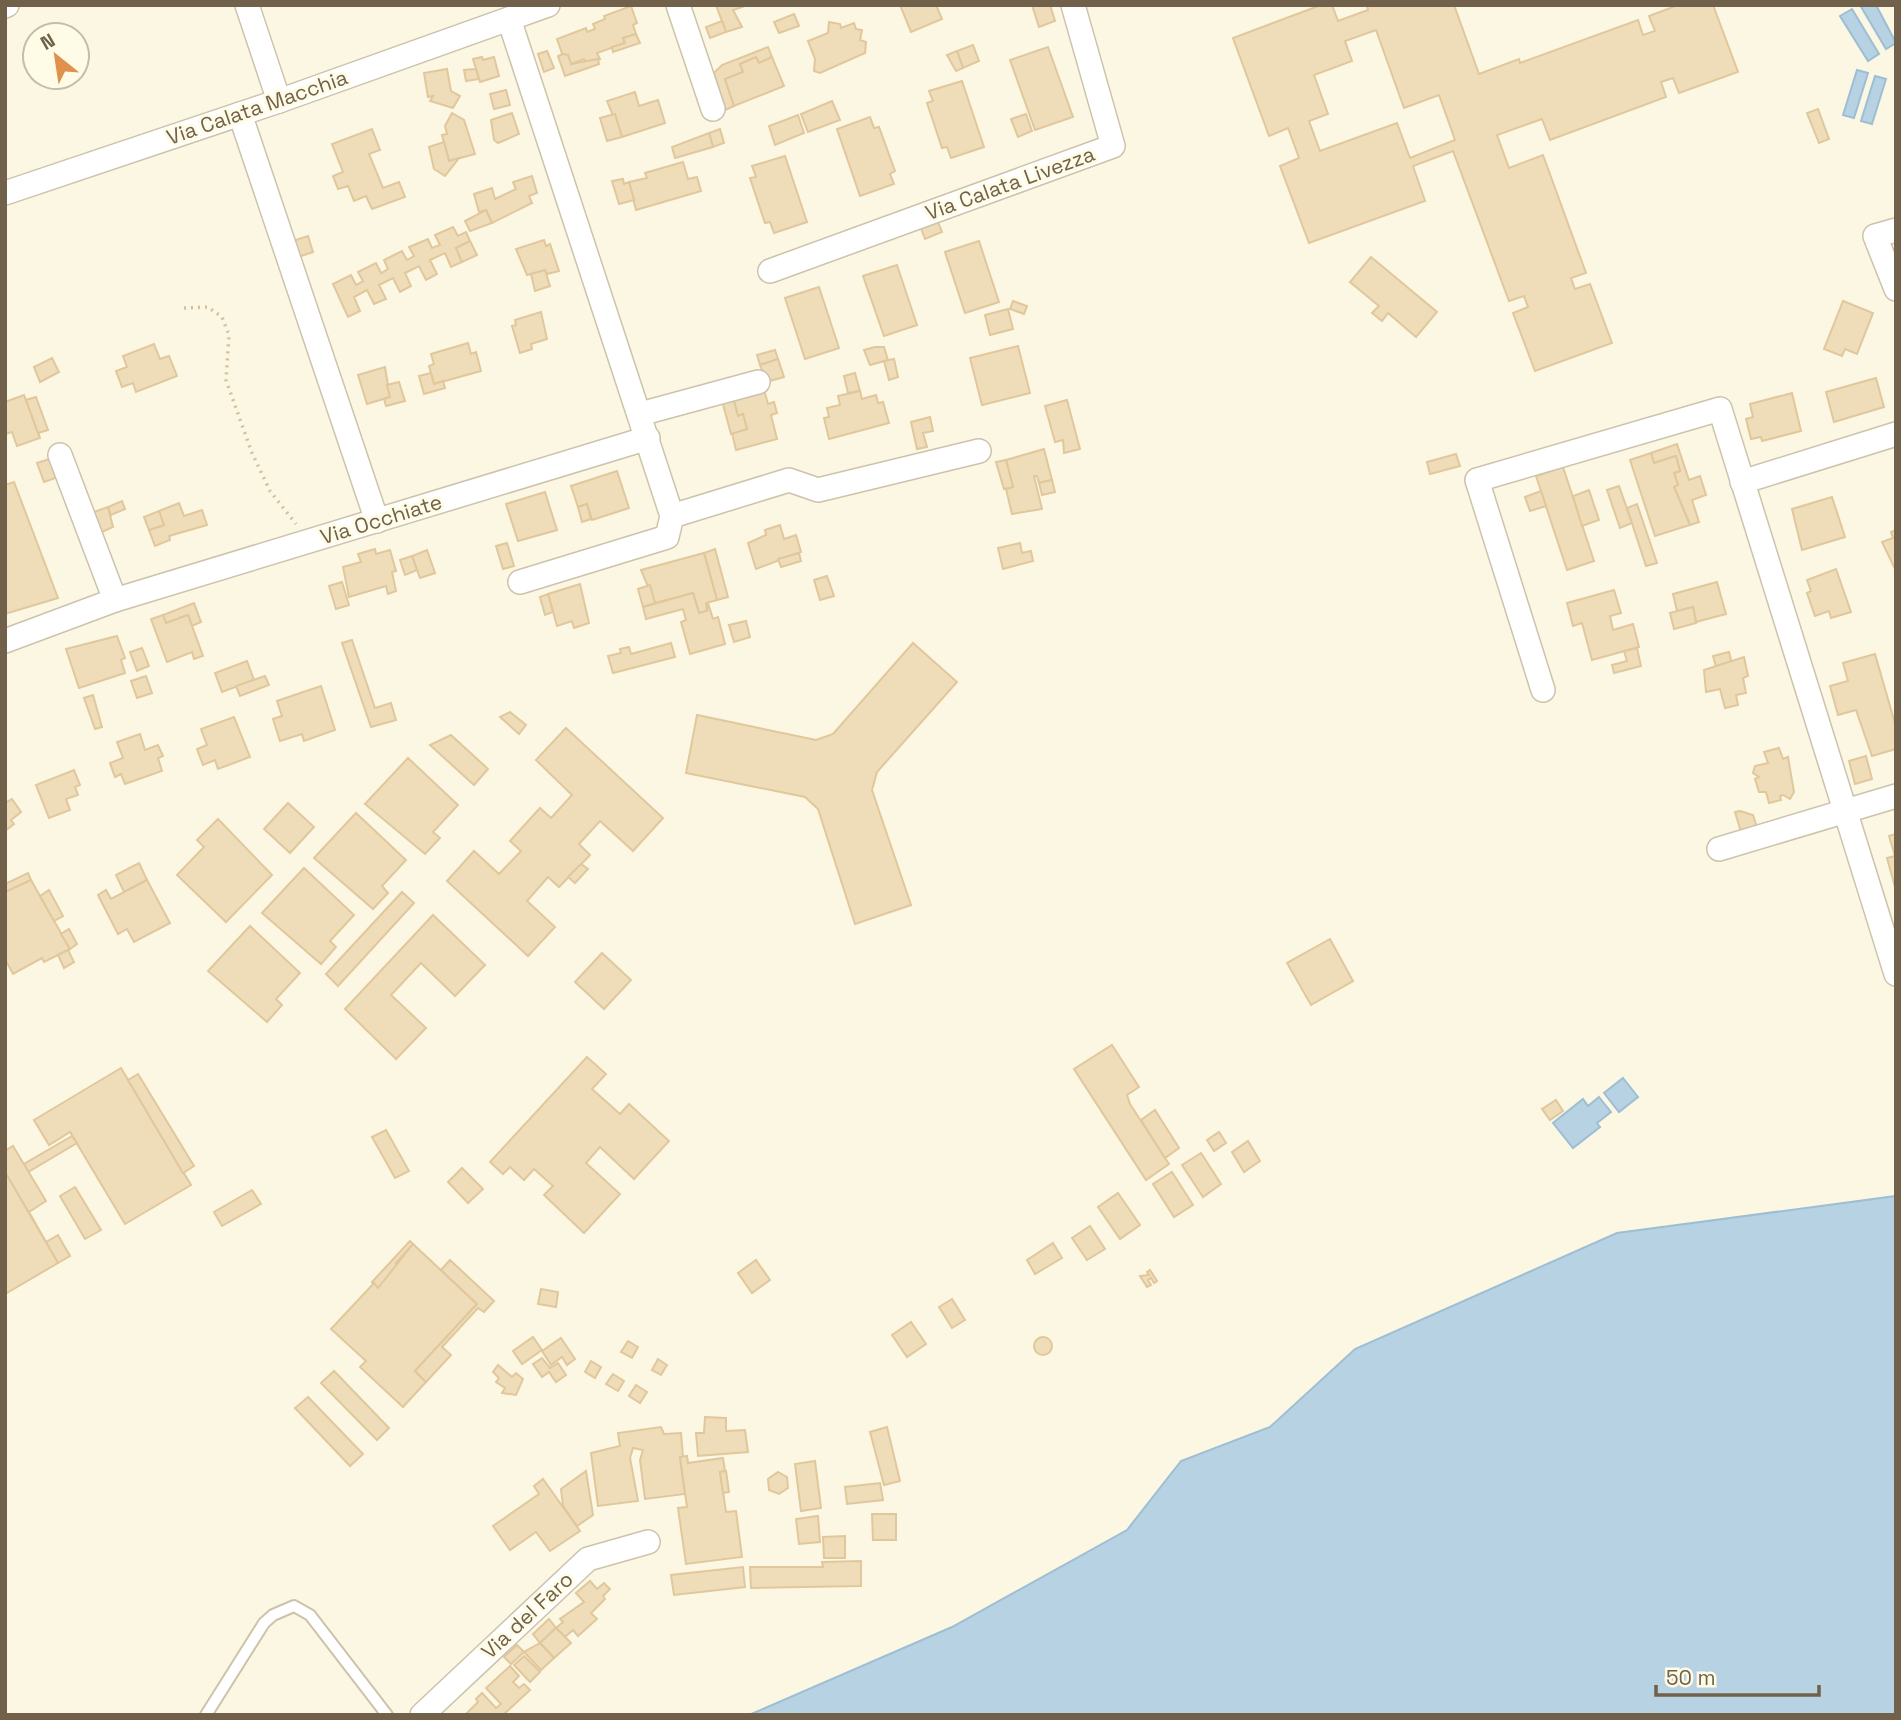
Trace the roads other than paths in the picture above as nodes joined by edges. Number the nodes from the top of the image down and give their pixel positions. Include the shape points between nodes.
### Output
1 (247, 5) edge
2 (548, 5) edge
3 (678, 5) edge
4 (1073, 5) edge
5 (509, 19) junction
6 (279, 101) junction
7 (713, 109) dead end
8 (240, 114) junction
9 (5, 193) edge
10 (1896, 230) edge
11 (770, 271) dead end
12 (1896, 289) edge
13 (758, 382) dead end
14 (640, 414) junction
15 (1896, 434) edge
16 (648, 438) junction
17 (979, 451) dead end
18 (60, 455) dead end
19 (1742, 482) junction
20 (672, 516) junction
21 (377, 521) junction
22 (520, 582) dead end
23 (115, 600) junction
24 (5, 641) edge
25 (1543, 690) dead end
26 (1896, 796) edge
27 (1844, 812) junction
28 (1719, 849) dead end
29 (1896, 974) edge
30 (648, 1542) dead end
31 (206, 1715) edge
32 (387, 1715) edge
33 (422, 1715) edge

1 - 6 street
2 - 5 street, Via Calata Macchia
3 - 7 street
4 - 11 street, Via Calata Livezza via 1113,146
5 - 6 street, Via Calata Macchia
5 - 14 street
6 - 8 street, Via Calata Macchia
8 - 9 street, Via Calata Macchia
8 - 21 street
10 - 12 street via 1875,236
13 - 14 street
14 - 16 street
15 - 19 street
16 - 20 street
16 - 21 street, Via Occhiate
17 - 20 street via 818,491 789,480
18 - 23 street
19 - 25 street via 1720,409 1476,480
19 - 27 street
20 - 22 street via 667,537
21 - 23 street, Via Occhiate
23 - 24 street, Via Occhiate
26 - 27 street
27 - 28 street
27 - 29 street
30 - 33 street, Via del Faro via 587,1559
31 - 32 lane via 264,1623 294,1606 310,1615

